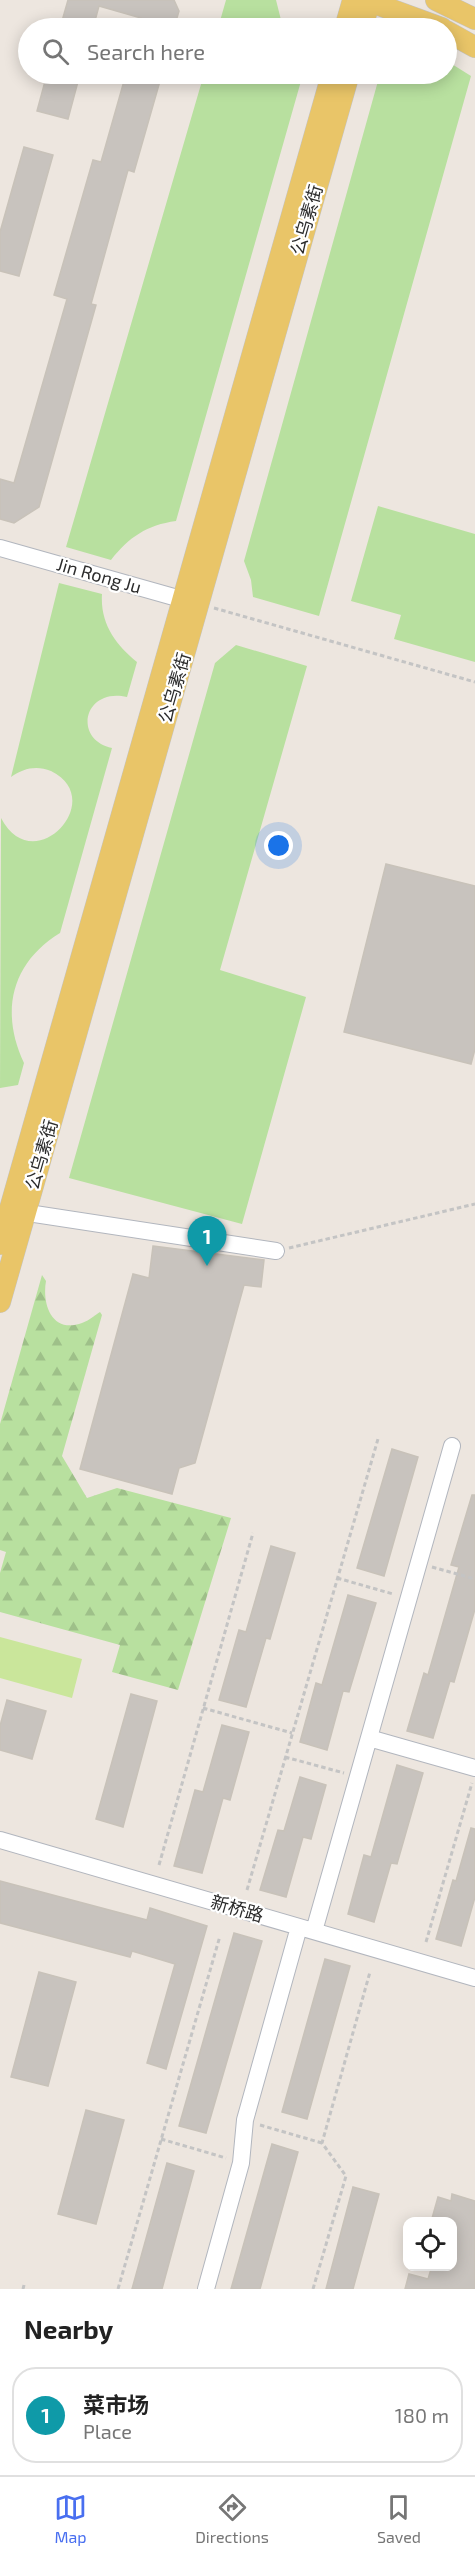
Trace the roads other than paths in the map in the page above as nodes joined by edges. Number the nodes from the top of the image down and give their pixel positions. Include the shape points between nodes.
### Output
1 (364, 0) edge
2 (436, 0) edge
3 (352, 18) edge
4 (363, 18) edge
5 (414, 18) edge
6 (475, 19) edge
7 (457, 37) edge
8 (475, 47) edge
9 (329, 84) edge
10 (346, 84) edge
11 (0, 548) edge
12 (191, 602) junction
13 (12, 1210) edge
14 (0, 1244) edge
15 (276, 1251) road end
16 (0, 1302) edge
17 (452, 1446) dead end
18 (369, 1738) junction
19 (475, 1768) edge
20 (0, 1840) edge
21 (306, 1929) junction
22 (475, 1978) edge
23 (206, 2289) edge

1 - 3 main road
1 - 4 main road
1 - 5 main road
2 - 6 main road
7 - 8 main road
9 - 12 main road, 公乌素街
10 - 12 main road, 公乌素街
11 - 12 street, Jin Rong Ju
12 - 13 main road, 公乌素街
13 - 14 main road, 公乌素街
13 - 15 street
13 - 16 main road, 公乌素街
17 - 18 street
18 - 19 street
18 - 21 street
20 - 21 street, 新桥路
21 - 22 street, 新桥路
21 - 23 street via 245,2120 241,2163

